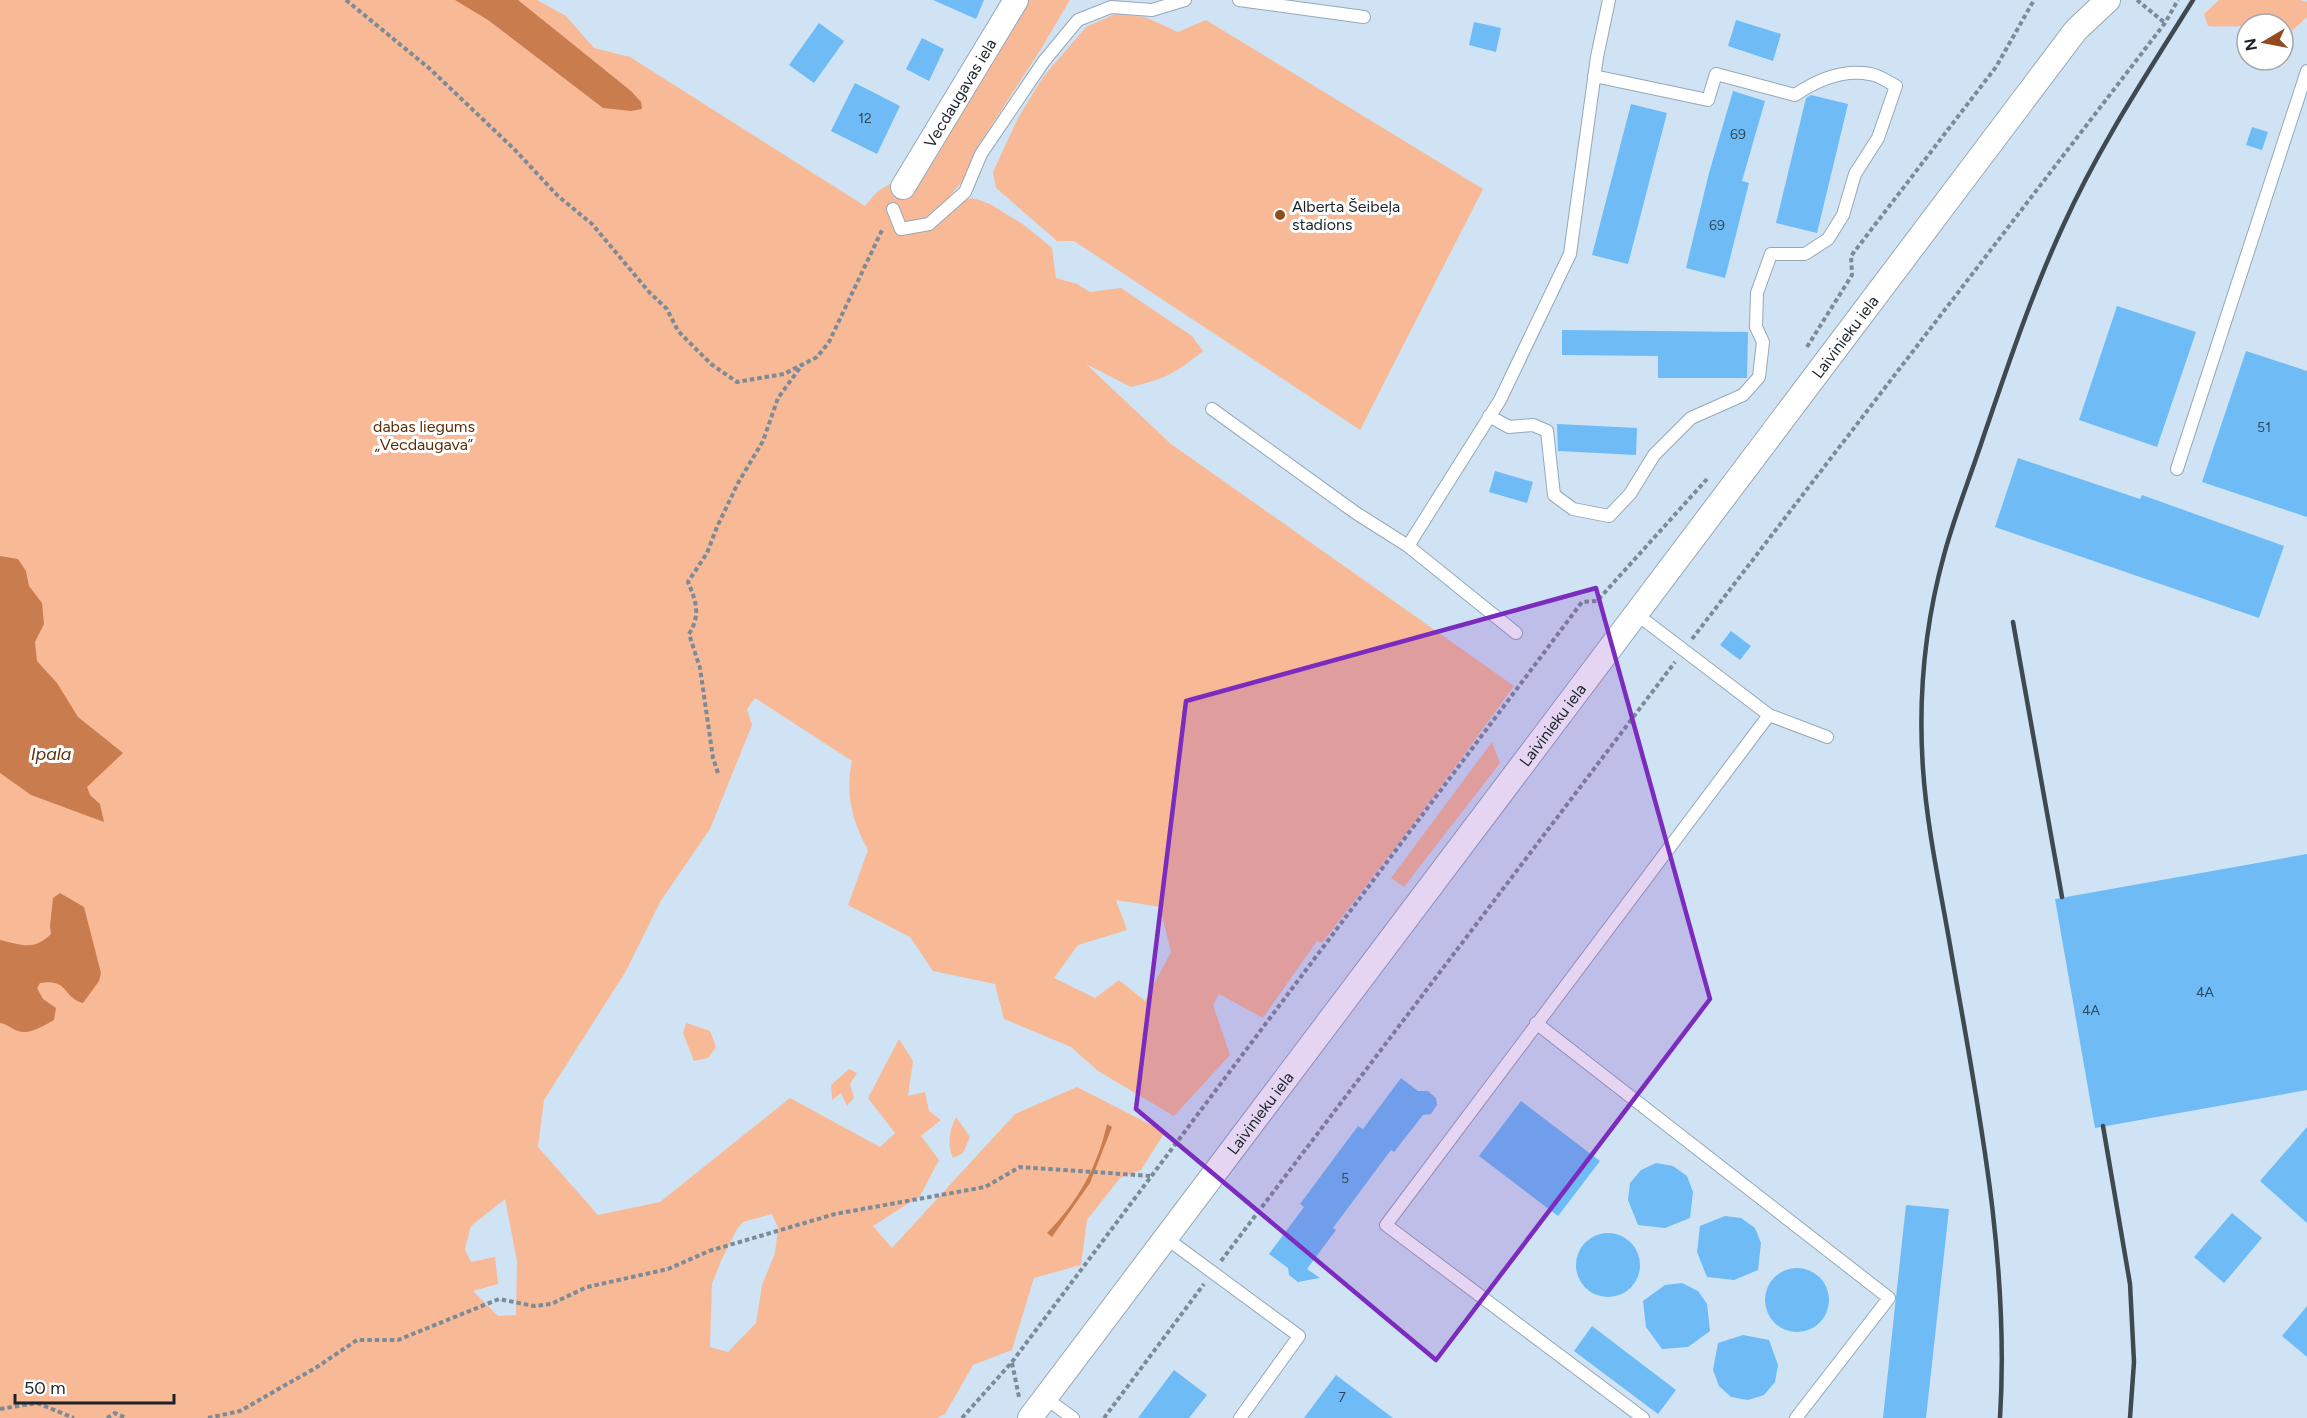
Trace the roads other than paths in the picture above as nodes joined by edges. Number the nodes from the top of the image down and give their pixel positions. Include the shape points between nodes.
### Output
1 (1016, 0) edge
2 (1185, 0) edge
3 (1239, 0) edge
4 (1609, 0) edge
5 (2089, 0) edge
6 (2108, 0) edge
7 (1364, 17) dead end
8 (2076, 30) junction
9 (2307, 70) edge
10 (1594, 76) junction
11 (903, 187) dead end
12 (892, 209) road end
13 (1212, 410) dead end
14 (1489, 416) junction
15 (2177, 469) dead end
16 (1408, 546) junction
17 (1635, 613) junction
18 (1516, 633) dead end
19 (1769, 715) junction
20 (1827, 737) dead end
21 (1536, 1023) junction
22 (1166, 1238) junction
23 (1045, 1398) junction
24 (1026, 1412) edge
25 (1073, 1418) edge
26 (1240, 1418) edge
27 (1643, 1418) edge
28 (1796, 1418) edge

1 - 11 street, Vecdaugavas iela
2 - 12 lane via 1152,10 1111,7 1078,20 1044,61 981,154 964,192 929,224 902,229
3 - 7 lane
4 - 10 lane
5 - 8 street, Laivinieku iela
6 - 8 street, Laivinieku iela
8 - 17 street, Laivinieku iela
9 - 15 lane
10 - 14 lane via 1570,254
10 - 14 lane via 1708,100 1716,74 1794,95 1817,80 1850,73 1872,74 1896,86 1878,138 1855,174 1843,215 1828,239 1805,254 1771,254 1757,293 1756,327 1763,342 1759,377 1743,395 1691,418 1654,455 1630,494 1609,516 1573,509 1554,495 1547,431 1533,425 1509,427
13 - 16 lane
14 - 16 lane
16 - 18 lane
17 - 19 lane
17 - 22 street, Laivinieku iela
19 - 20 lane
19 - 21 lane
21 - 27 lane via 1386,1225
21 - 28 lane via 1889,1298
22 - 23 street, Laivinieku iela
22 - 26 lane via 1299,1336
23 - 24 street, Laivinieku iela
23 - 25 lane

